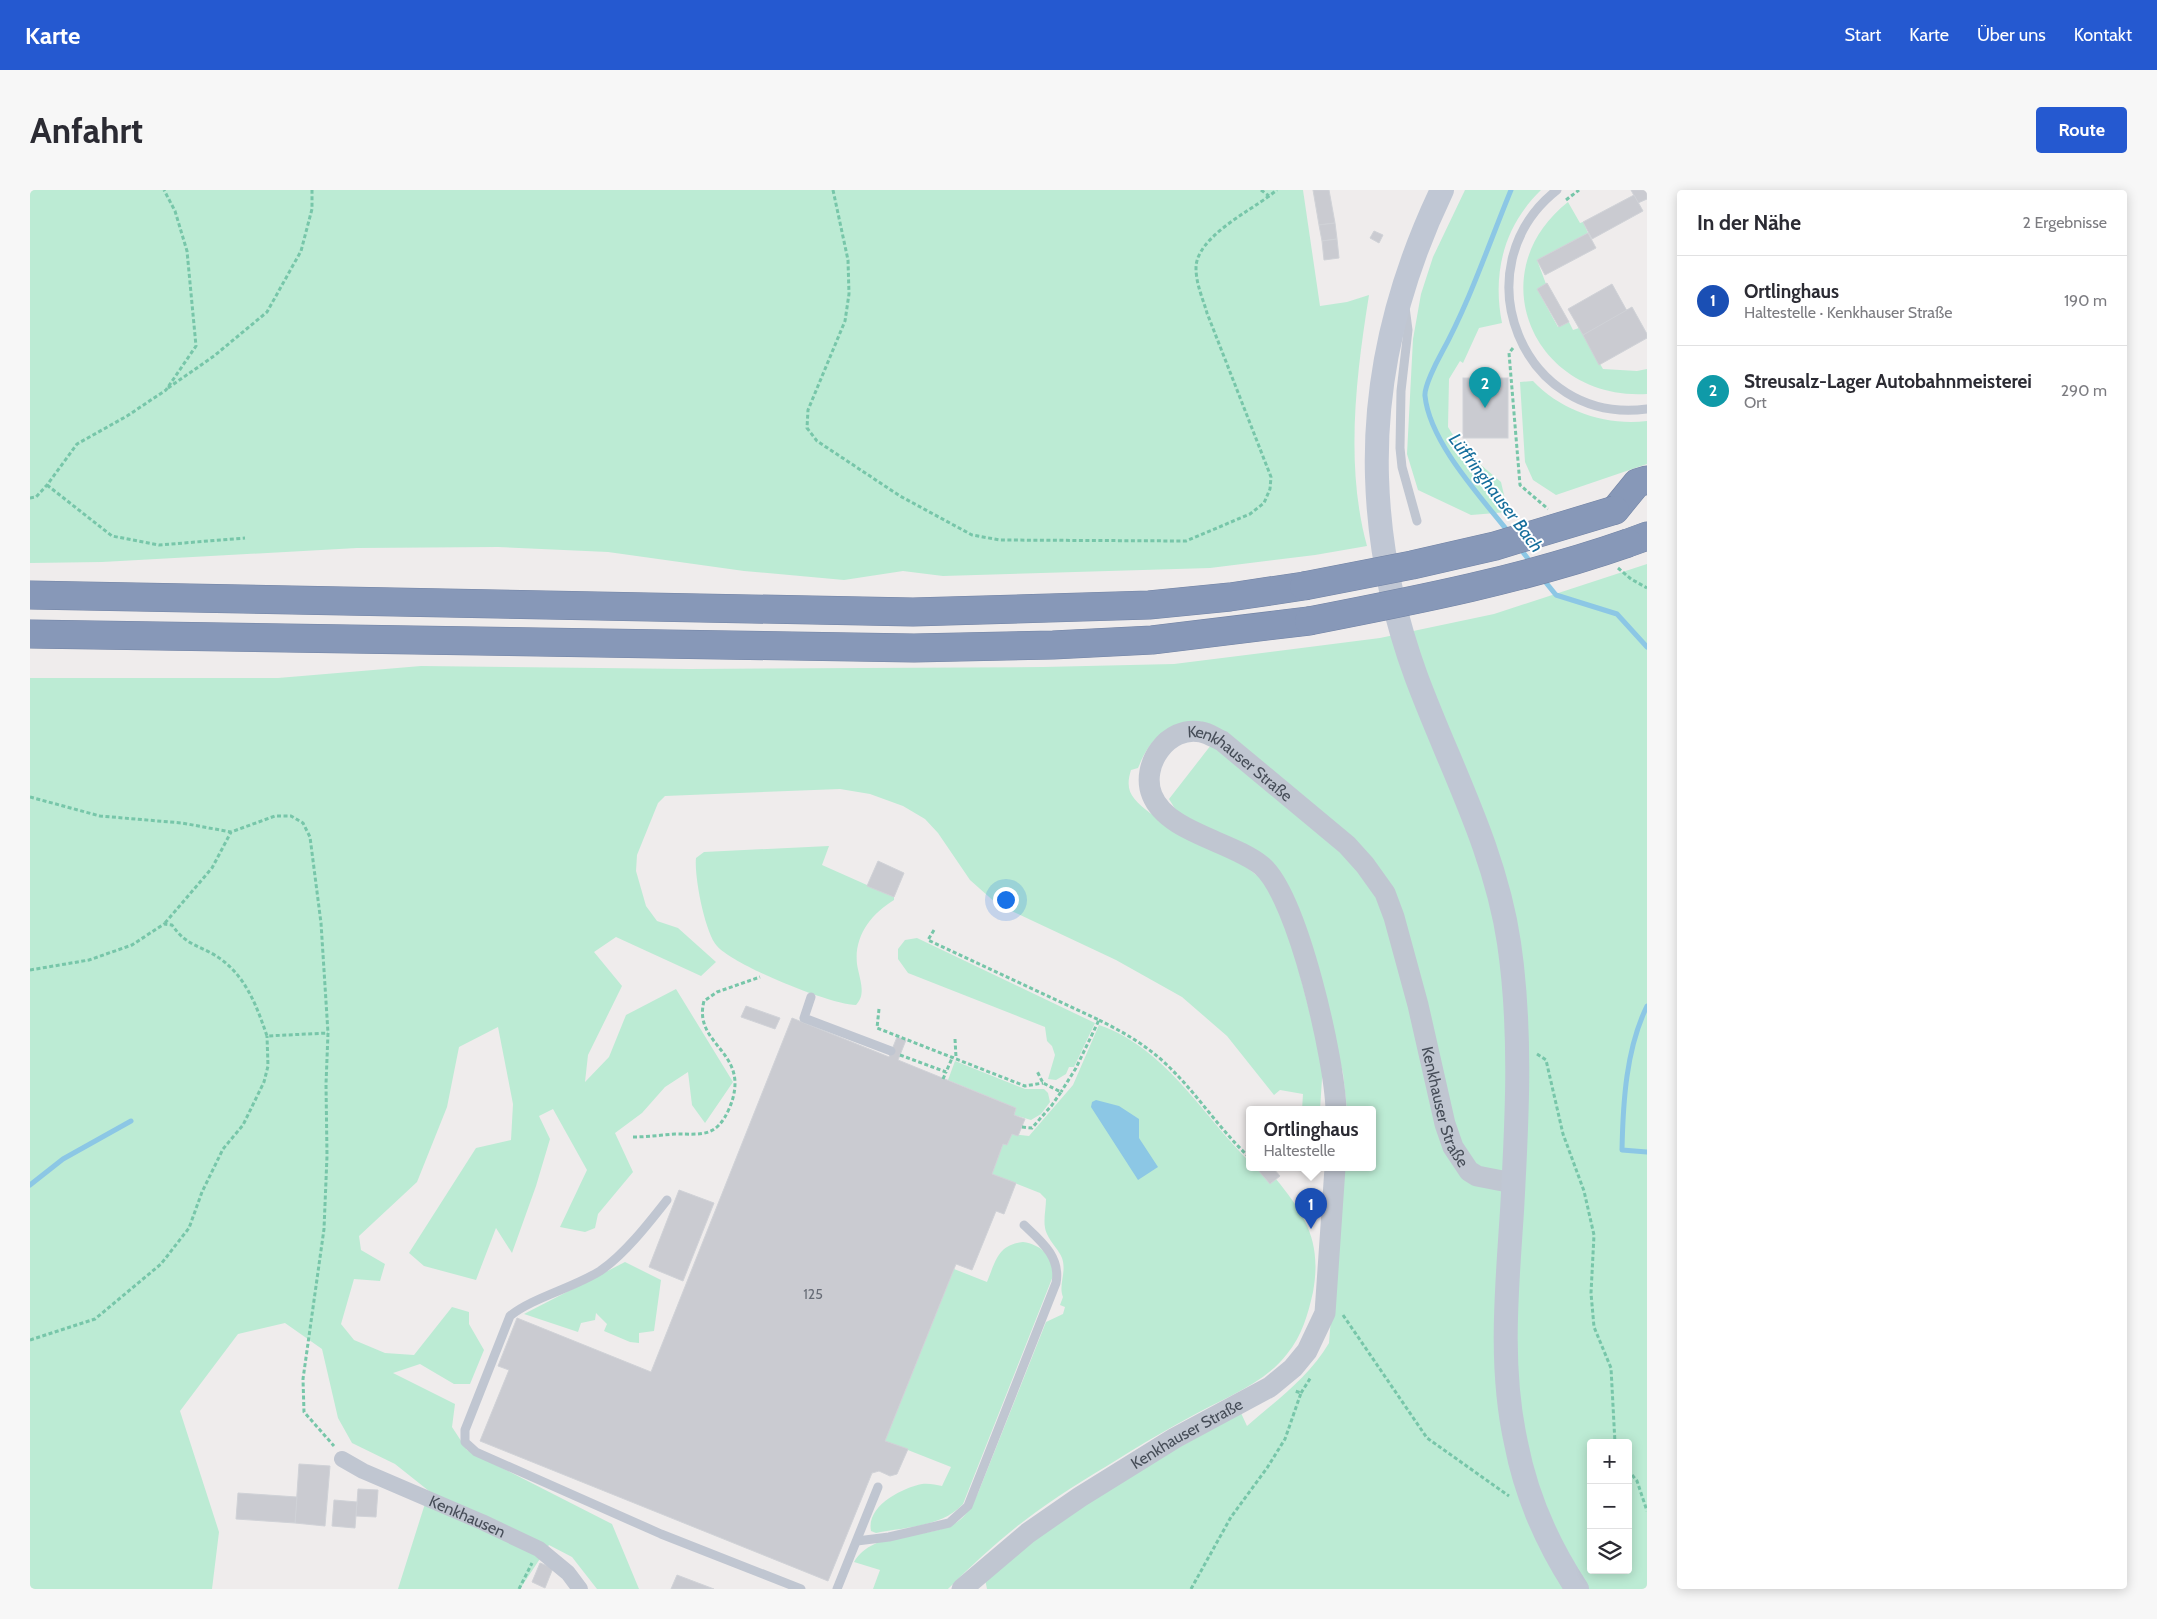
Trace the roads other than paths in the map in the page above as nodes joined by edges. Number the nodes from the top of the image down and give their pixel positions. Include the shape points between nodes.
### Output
1 (1442, 190) edge
2 (1557, 190) edge
3 (1400, 297) junction
4 (1647, 409) edge
5 (1647, 480) edge
6 (1647, 498) edge
7 (1615, 510) junction
8 (1417, 521) dead end
9 (1641, 541) edge
10 (30, 595) edge
11 (30, 634) edge
12 (811, 997) dead end
13 (896, 1053) road end
14 (1336, 1106) edge
15 (1335, 1171) edge
16 (1513, 1183) junction
17 (667, 1200) dead end
18 (1024, 1225) dead end
19 (342, 1459) road end
20 (878, 1487) dead end
21 (857, 1541) junction
22 (580, 1589) edge
23 (801, 1589) edge
24 (837, 1589) edge
25 (962, 1589) edge
26 (1577, 1589) edge

1 - 3 main road via 1422,234
2 - 4 lane via 1530,217 1512,257 1508,286 1510,308 1519,339 1543,374 1577,398 1616,410
3 - 8 lane via 1407,312 1408,330 1400,448
3 - 16 main road via 1380,401 1377,462 1382,544 1401,631 1481,833 1505,917 1513,969 1517,1042
5 - 7 highway via 1637,483
6 - 7 highway
7 - 10 highway, bridge via 1495,546 1412,565 1304,586 1149,605 913,612
9 - 11 highway, bridge via 1420,600 1309,621 1152,640 914,648
12 - 13 lane via 804,1018
14 - 16 street, Kenkhauser Straße via 1332,1068 1322,1023 1288,909 1272,877 1242,853 1180,824 1163,811 1152,795 1149,779 1152,760 1170,739 1184,732 1201,732 1222,741 1347,845 1365,865 1385,894 1394,917 1453,1147 1469,1171 1477,1176
15 - 25 street, Kenkhauser Straße via 1325,1313 1307,1351 1270,1387 1175,1438 1080,1497 1028,1533
16 - 26 main road via 1506,1315 1507,1374 1516,1443 1536,1509
17 - 23 lane via 600,1271 510,1316 464,1442 476,1452 661,1534
18 - 21 lane via 1053,1258 1057,1277 968,1506 949,1523
19 - 22 street, Kenkhausen via 539,1549 568,1573
20 - 21 lane
21 - 24 lane

